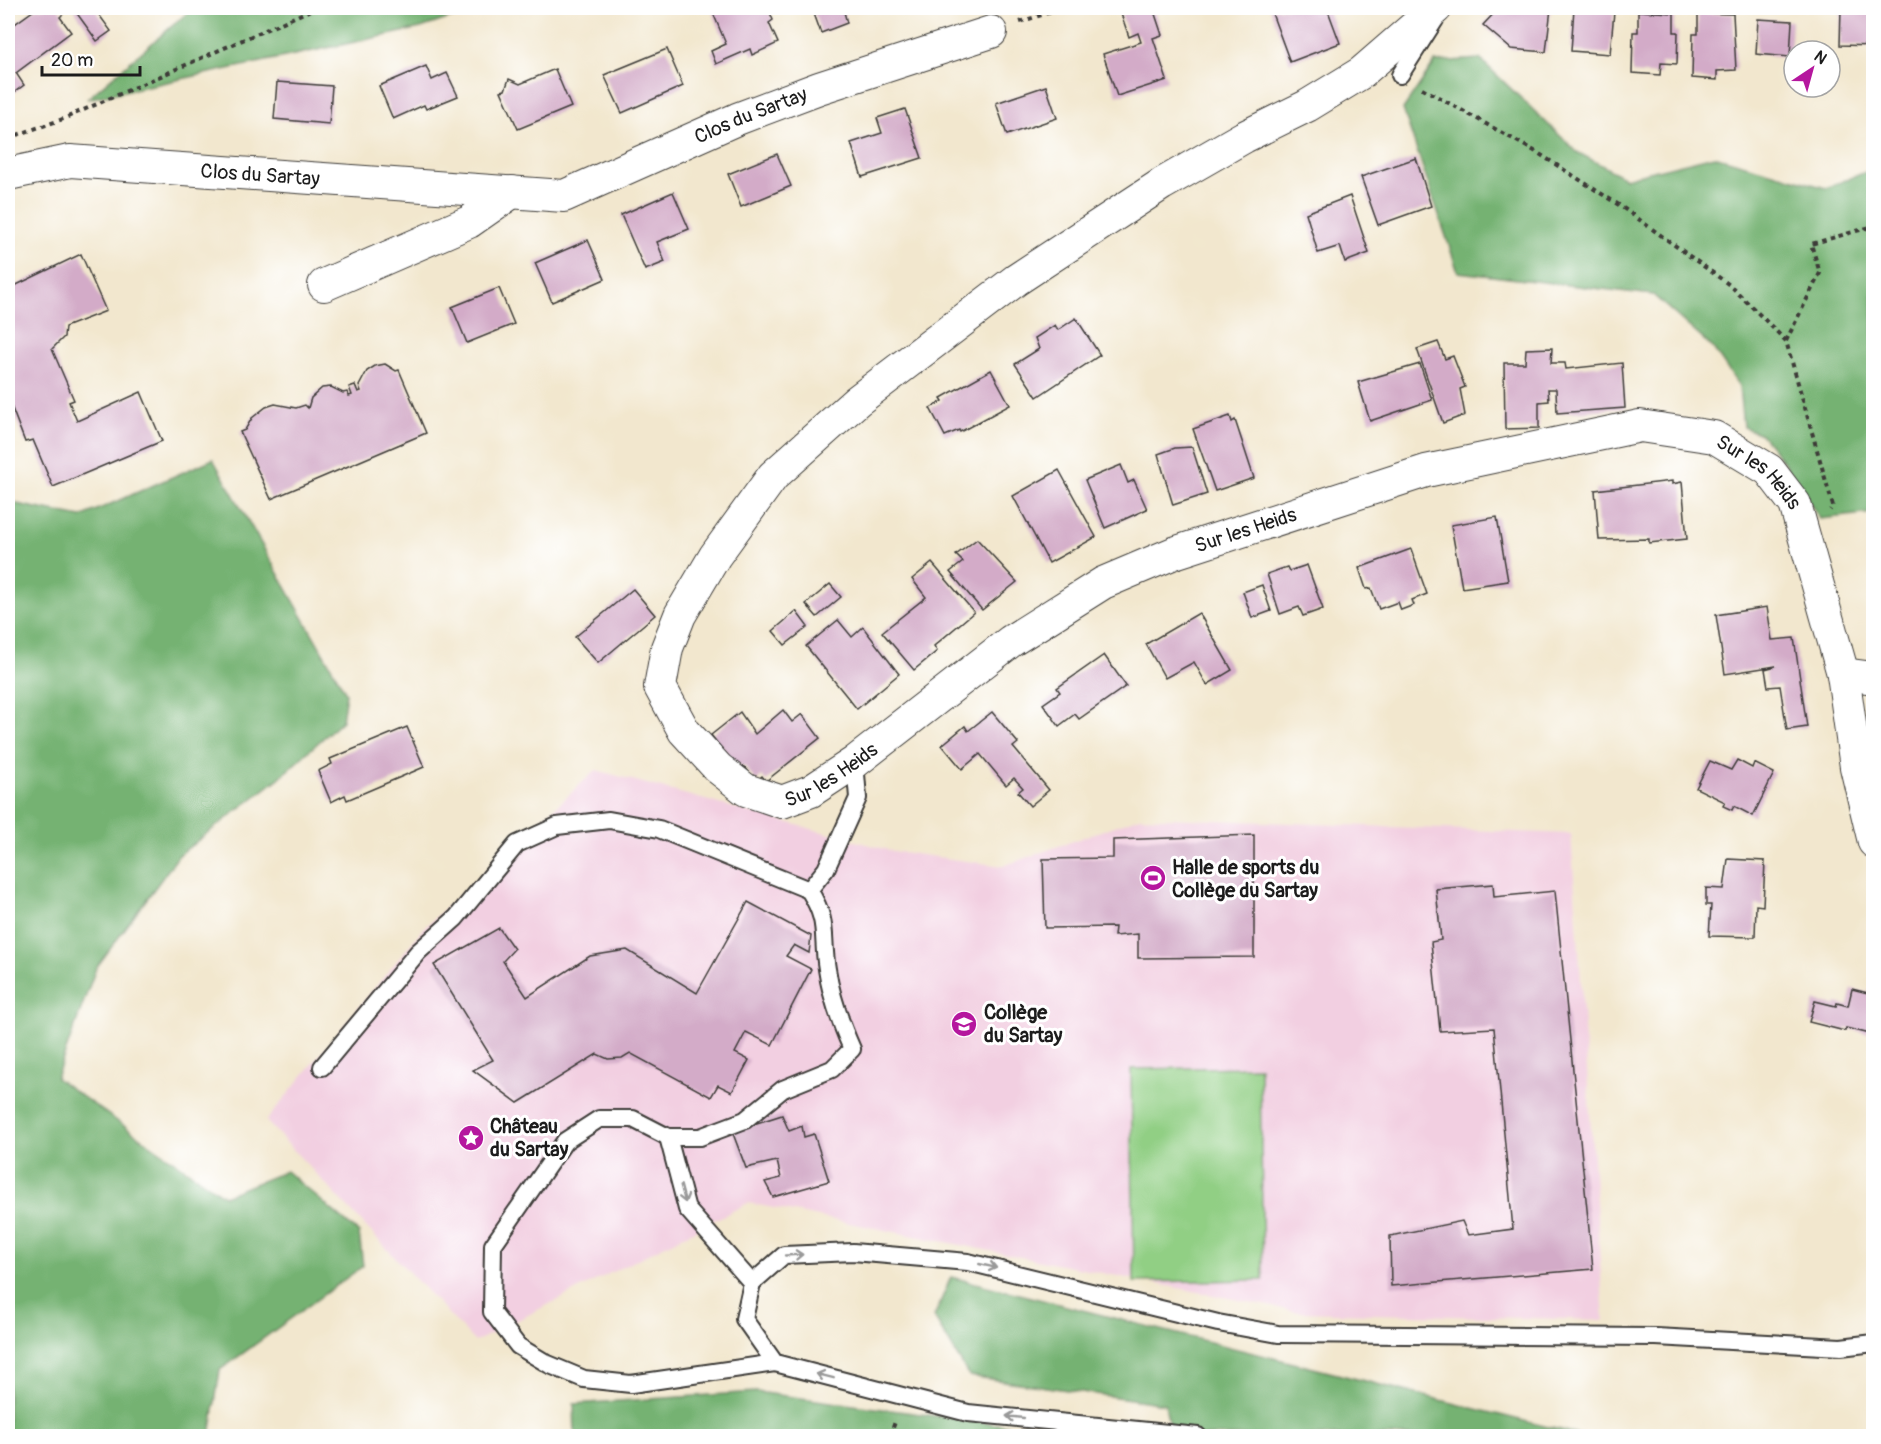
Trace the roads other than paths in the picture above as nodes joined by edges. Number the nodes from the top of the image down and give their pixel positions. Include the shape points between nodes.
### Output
1 (1436, 8) edge
2 (1441, 8) edge
3 (991, 32) road end
4 (1400, 75) road end
5 (8, 174) edge
6 (512, 192) junction
7 (324, 285) dead end
8 (1843, 674) junction
9 (1874, 678) edge
10 (855, 762) junction
11 (1874, 842) edge
12 (809, 890) junction
13 (322, 1066) dead end
14 (668, 1137) junction
15 (752, 1283) junction
16 (1874, 1343) edge
17 (775, 1363) junction
18 (1198, 1437) edge

1 - 10 street, Sur les Heids via 1361,73 1162,184 1016,280 857,401 773,476 715,556 680,615 667,648 660,687 684,731 718,768 746,790 782,802 812,791
2 - 4 lane via 1428,35
3 - 6 street, Clos du Sartay via 737,119 564,195
5 - 6 street, Clos du Sartay via 70,161
6 - 7 street via 470,222
8 - 9 street
8 - 10 street, Sur les Heids via 1795,504 1769,470 1714,437 1640,426 1426,471 1174,553 1103,583 1011,641
8 - 11 street, Sur les Heids via 1856,767
10 - 12 lane via 858,798 826,869
12 - 13 lane via 659,829 609,820 557,826 518,844 456,918 418,952
12 - 14 lane via 820,907 826,932 827,969 840,1021 852,1049 832,1069 783,1089 746,1120 700,1137
14 -> 15 lane via 687,1209
14 - 17 lane via 633,1119 599,1119 565,1142 493,1245 492,1312 518,1346 584,1379 631,1384
15 -> 16 lane via 784,1255 854,1252 968,1262 1278,1334 1645,1337 1841,1347
15 - 17 lane via 744,1319
18 -> 17 lane via 968,1413

